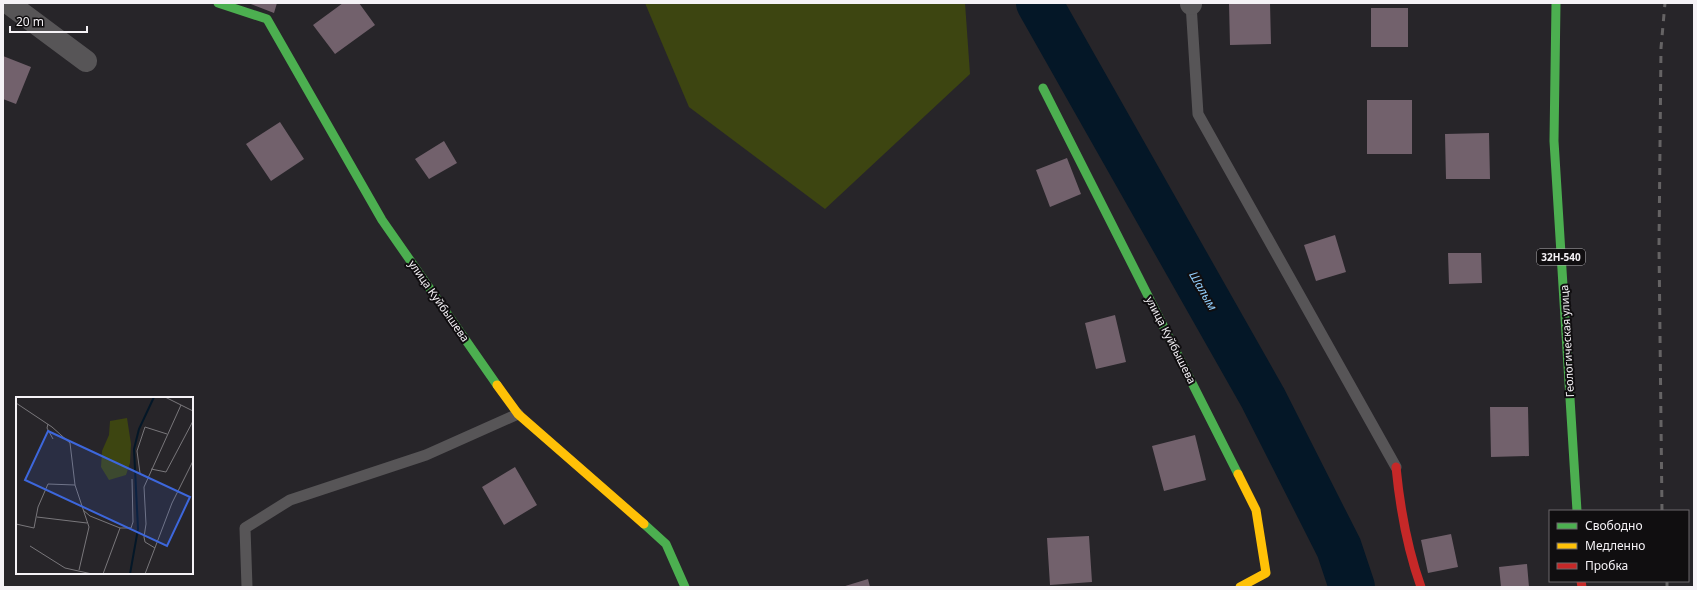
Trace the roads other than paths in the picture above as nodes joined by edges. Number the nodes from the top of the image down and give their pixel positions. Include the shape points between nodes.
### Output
1 (8, 3) edge
2 (218, 3) edge
3 (1556, 3) edge
4 (1191, 4) edge
5 (86, 61) dead end
6 (1043, 88) dead end
7 (518, 414) junction
8 (1396, 466) joint
9 (1577, 510) edge
10 (247, 587) edge
11 (686, 587) edge
12 (1240, 587) edge
13 (1421, 587) edge

1 - 5 street
2 - 7 street, улица Куйбышева via 267,19 382,220
3 - 9 street, Геологическая улица / 32Н-540 via 1554,141
4 - 8 lane via 1198,114
6 - 12 street, улица Куйбышева via 1256,510 1266,573
7 - 10 lane via 426,455 290,500 245,528
7 - 11 street, улица Куйбышева via 666,544
8 - 13 street via 1400,507

